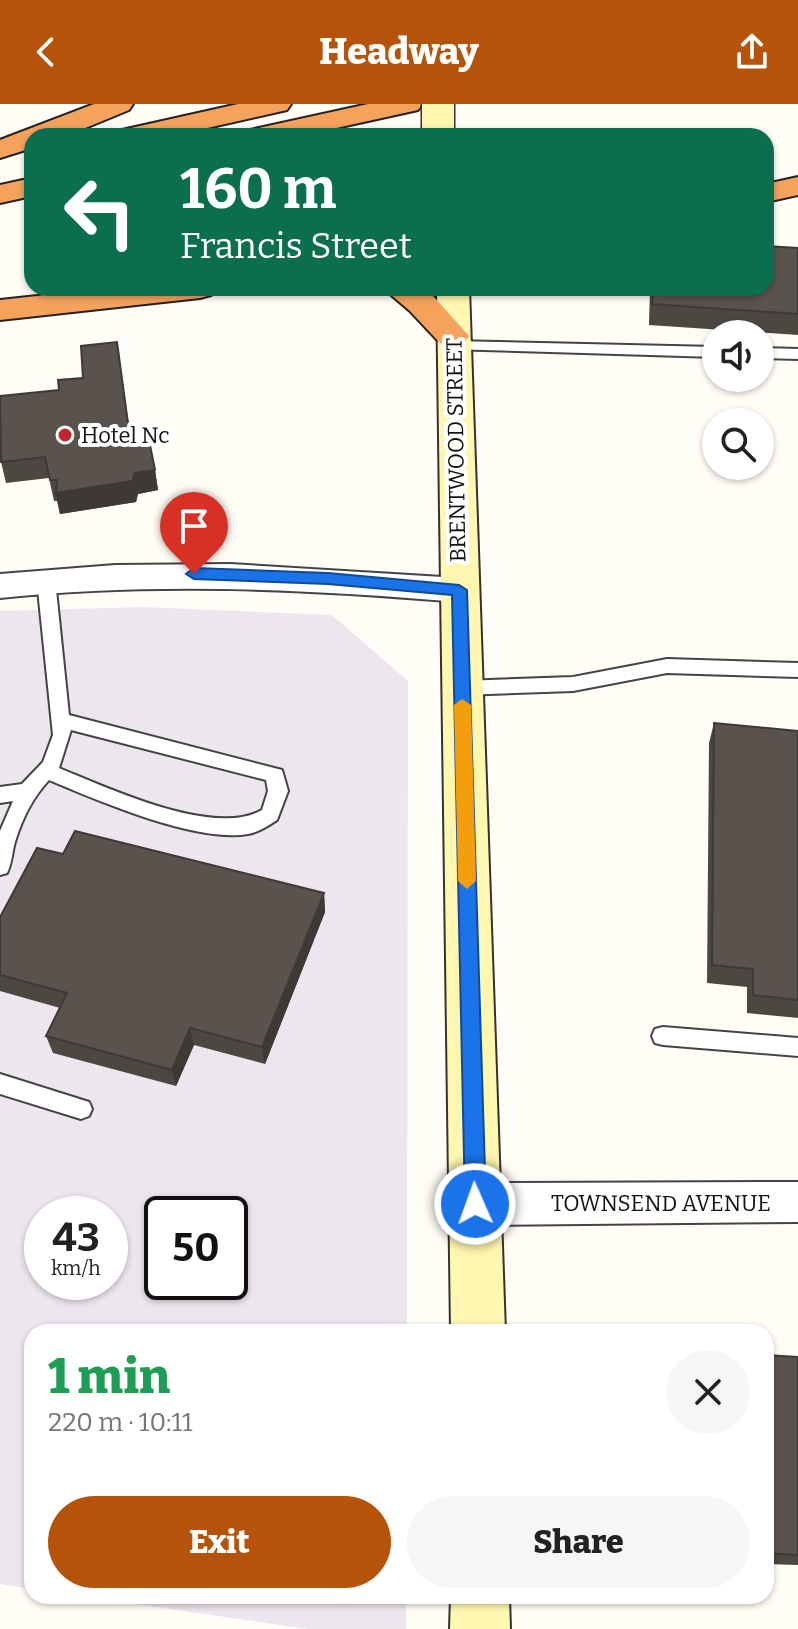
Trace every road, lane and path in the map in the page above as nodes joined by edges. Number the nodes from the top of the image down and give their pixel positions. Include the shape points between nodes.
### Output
1 (119, 104) edge
2 (277, 104) edge
3 (438, 104) edge
4 (445, 104) edge
5 (398, 106) edge
6 (60, 128) edge
7 (168, 128) edge
8 (297, 128) edge
9 (438, 128) edge
10 (24, 142) edge
11 (0, 149) edge
12 (24, 160) edge
13 (0, 165) edge
14 (798, 186) edge
15 (24, 189) edge
16 (774, 191) edge
17 (0, 194) edge
18 (127, 296) edge
19 (410, 296) edge
20 (453, 296) edge
21 (0, 310) edge
22 (453, 341) junction
23 (702, 351) edge
24 (774, 353) edge
25 (798, 354) edge
26 (46, 580) junction
27 (0, 586) edge
28 (459, 590) junction
29 (798, 670) edge
30 (462, 688) junction
31 (61, 720) junction
32 (46, 771) junction
33 (27, 791) junction
34 (0, 795) edge
35 (0, 867) edge
36 (663, 1036) dead end
37 (798, 1047) edge
38 (0, 1084) edge
39 (81, 1109) dead end
40 (798, 1202) edge
41 (475, 1204) junction
42 (478, 1324) edge
43 (480, 1604) edge
44 (480, 1629) edge

1 - 6 highway
2 - 7 highway
3 - 9 main road, bridge
4 - 5 highway
5 - 8 highway
10 - 11 highway
12 - 13 highway
14 - 16 highway
15 - 17 highway
18 - 21 highway
19 - 22 highway
20 - 22 main road, BRENTWOOD STREET
22 - 23 lane
22 - 28 main road, BRENTWOOD STREET
24 - 25 lane
26 - 27 street
26 - 28 street via 194,574
26 - 31 lane
28 - 30 main road, BRENTWOOD STREET
29 - 30 lane via 667,666 573,684
30 - 41 main road, BRENTWOOD STREET
31 - 32 lane via 62,735
31 - 32 lane via 275,775 278,791 270,815 248,826 216,825 123,803
32 - 33 lane
33 - 34 lane
33 - 35 lane
36 - 37 lane
38 - 39 lane
40 - 41 street, TOWNSEND AVENUE
41 - 42 main road, BRENTWOOD STREET
43 - 44 main road

